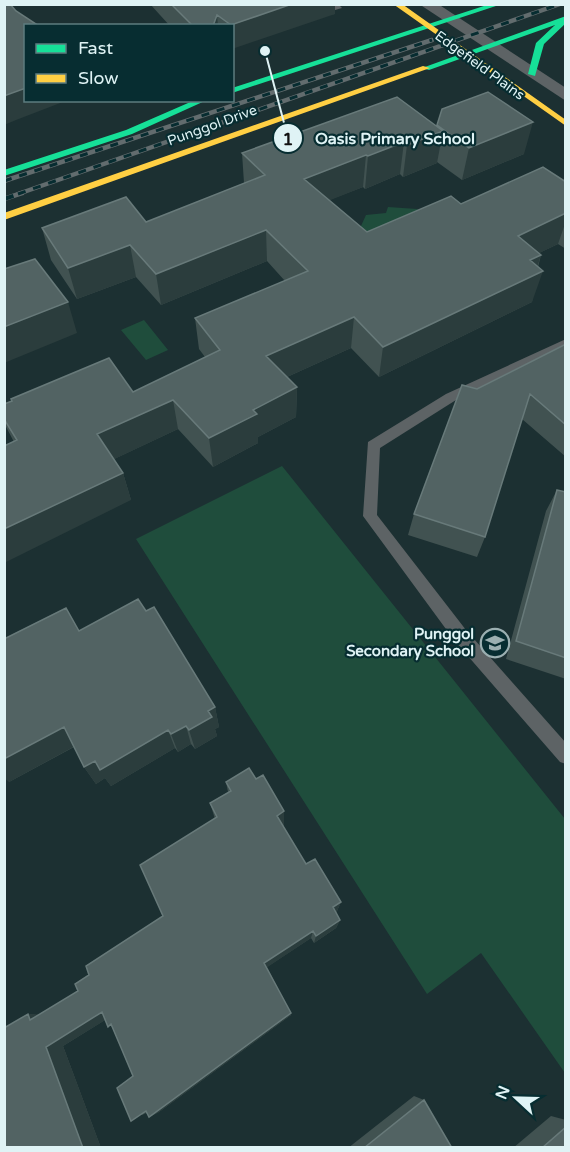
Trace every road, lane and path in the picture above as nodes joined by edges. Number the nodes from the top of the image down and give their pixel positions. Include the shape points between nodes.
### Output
1 (427, 4) edge
2 (499, 4) edge
3 (388, 6) edge
4 (566, 18) edge
5 (451, 20) junction
6 (427, 27) junction
7 (373, 32) dead end
8 (488, 45) junction
9 (353, 51) junction
10 (463, 53) junction
11 (409, 73) junction
12 (453, 73) dead end
13 (532, 74) junction
14 (478, 78) dead end
15 (234, 90) edge
16 (566, 96) edge
17 (198, 102) edge
18 (536, 105) junction
19 (566, 124) edge
20 (4, 173) edge
21 (4, 217) edge
22 (566, 343) edge
23 (566, 756) edge

1 - 5 street, Edgefield Plains
2 - 5 street, Punggol Drive
3 - 6 street, Edgefield Plains
4 - 8 street, Punggol Drive
4 - 13 street via 547,33 534,51
5 - 6 street, Punggol Drive
5 - 8 street, Edgefield Plains
6 - 9 street, Punggol Drive
6 - 10 street, Edgefield Plains
7 - 9 street
8 - 10 street, Punggol Drive
8 - 13 street, Edgefield Plains
9 - 15 street, Punggol Drive
10 - 11 street, Punggol Drive
10 - 18 street, Edgefield Plains
11 - 12 street
11 - 21 street, Punggol Drive
13 - 16 street, Edgefield Plains
14 - 18 street
17 - 20 street, Punggol Drive via 129,132
18 - 19 street, Edgefield Plains
22 - 23 lane via 451,397 373,446 370,516 460,635

